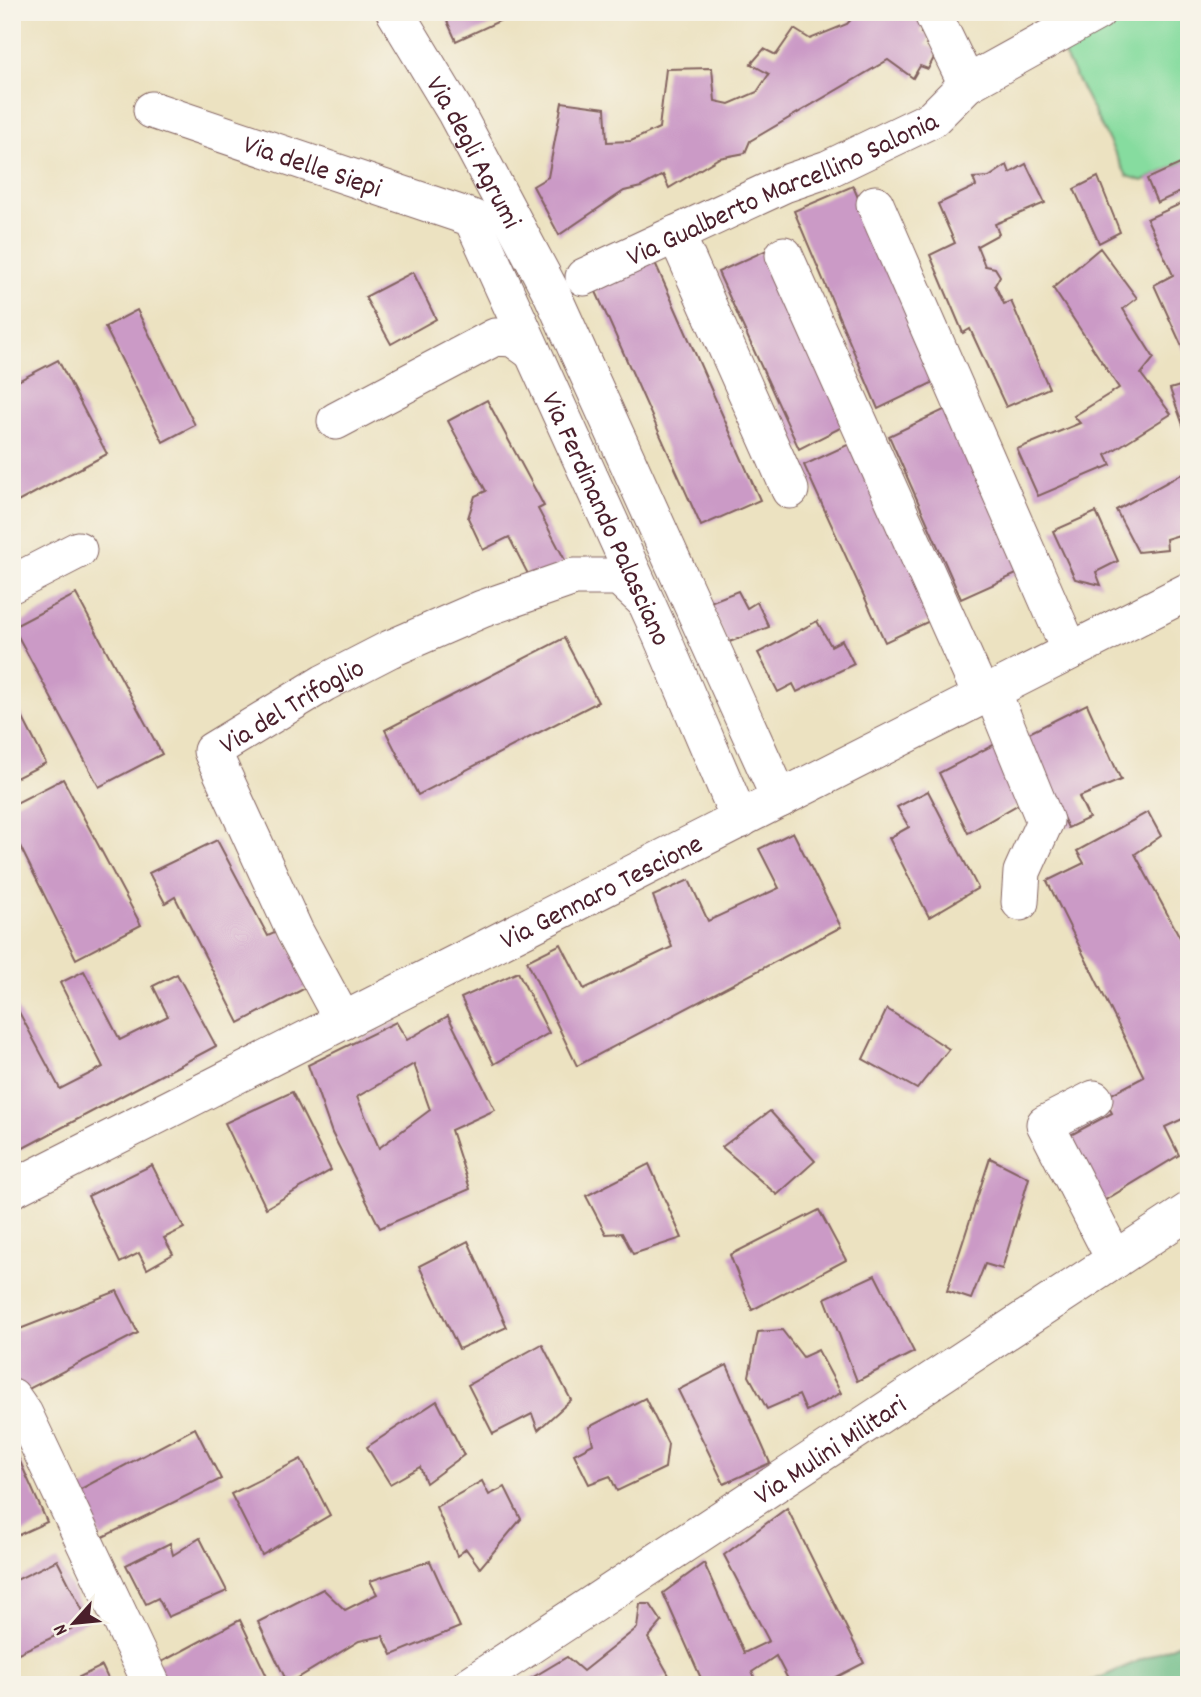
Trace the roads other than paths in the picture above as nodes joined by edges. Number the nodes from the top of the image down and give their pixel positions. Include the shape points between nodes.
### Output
1 (395, 12) edge
2 (932, 12) edge
3 (1097, 12) edge
4 (967, 84) junction
5 (152, 110) dead end
6 (875, 204) dead end
7 (472, 218) joint
8 (676, 234) junction
9 (784, 255) dead end
10 (584, 277) dead end
11 (552, 294) junction
12 (514, 313) junction
13 (531, 351) junction
14 (336, 421) dead end
15 (790, 489) dead end
16 (78, 550) dead end
17 (12, 584) edge
18 (1189, 591) edge
19 (645, 601) junction
20 (1070, 651) junction
21 (987, 694) junction
22 (780, 799) junction
23 (740, 820) junction
24 (1020, 902) dead end
25 (343, 1021) junction
26 (1094, 1099) dead end
27 (12, 1189) edge
28 (1189, 1211) edge
29 (1115, 1260) junction
30 (16, 1410) edge
31 (152, 1685) edge
32 (470, 1685) edge

1 - 11 street, Via degli Agrumi via 456,113
2 - 4 street
3 - 4 street, Via Gualberto Marcellino Salonia
4 - 8 street, Via Gualberto Marcellino Salonia via 932,119
5 - 7 street, Via delle Siepi
6 - 20 street
7 - 12 street, Via Ferdinando Palasciano
8 - 10 street, Via Gualberto Marcellino Salonia
8 - 15 street
9 - 21 street
11 - 12 street
11 - 22 street, Via Ferdinando Palasciano
12 - 13 street, Via Ferdinando Palasciano
13 - 14 street via 513,338 495,337
13 - 19 street, Via Ferdinando Palasciano
16 - 17 street
18 - 20 street, Via Gennaro Tescione
19 - 23 street, Via Ferdinando Palasciano
19 - 25 street, Via del Trifoglio via 619,577 574,578 501,601 301,695 212,751 295,932
20 - 21 street, Via Gennaro Tescione
21 - 22 street, Via Gennaro Tescione
21 - 24 street via 1045,821 1022,872
22 - 23 street, Via Gennaro Tescione
23 - 25 street, Via Gennaro Tescione
25 - 27 street, Via Gennaro Tescione
26 - 29 street via 1045,1124
28 - 29 street, Via Mulini Militari
29 - 32 street, Via Mulini Militari
30 - 31 street

